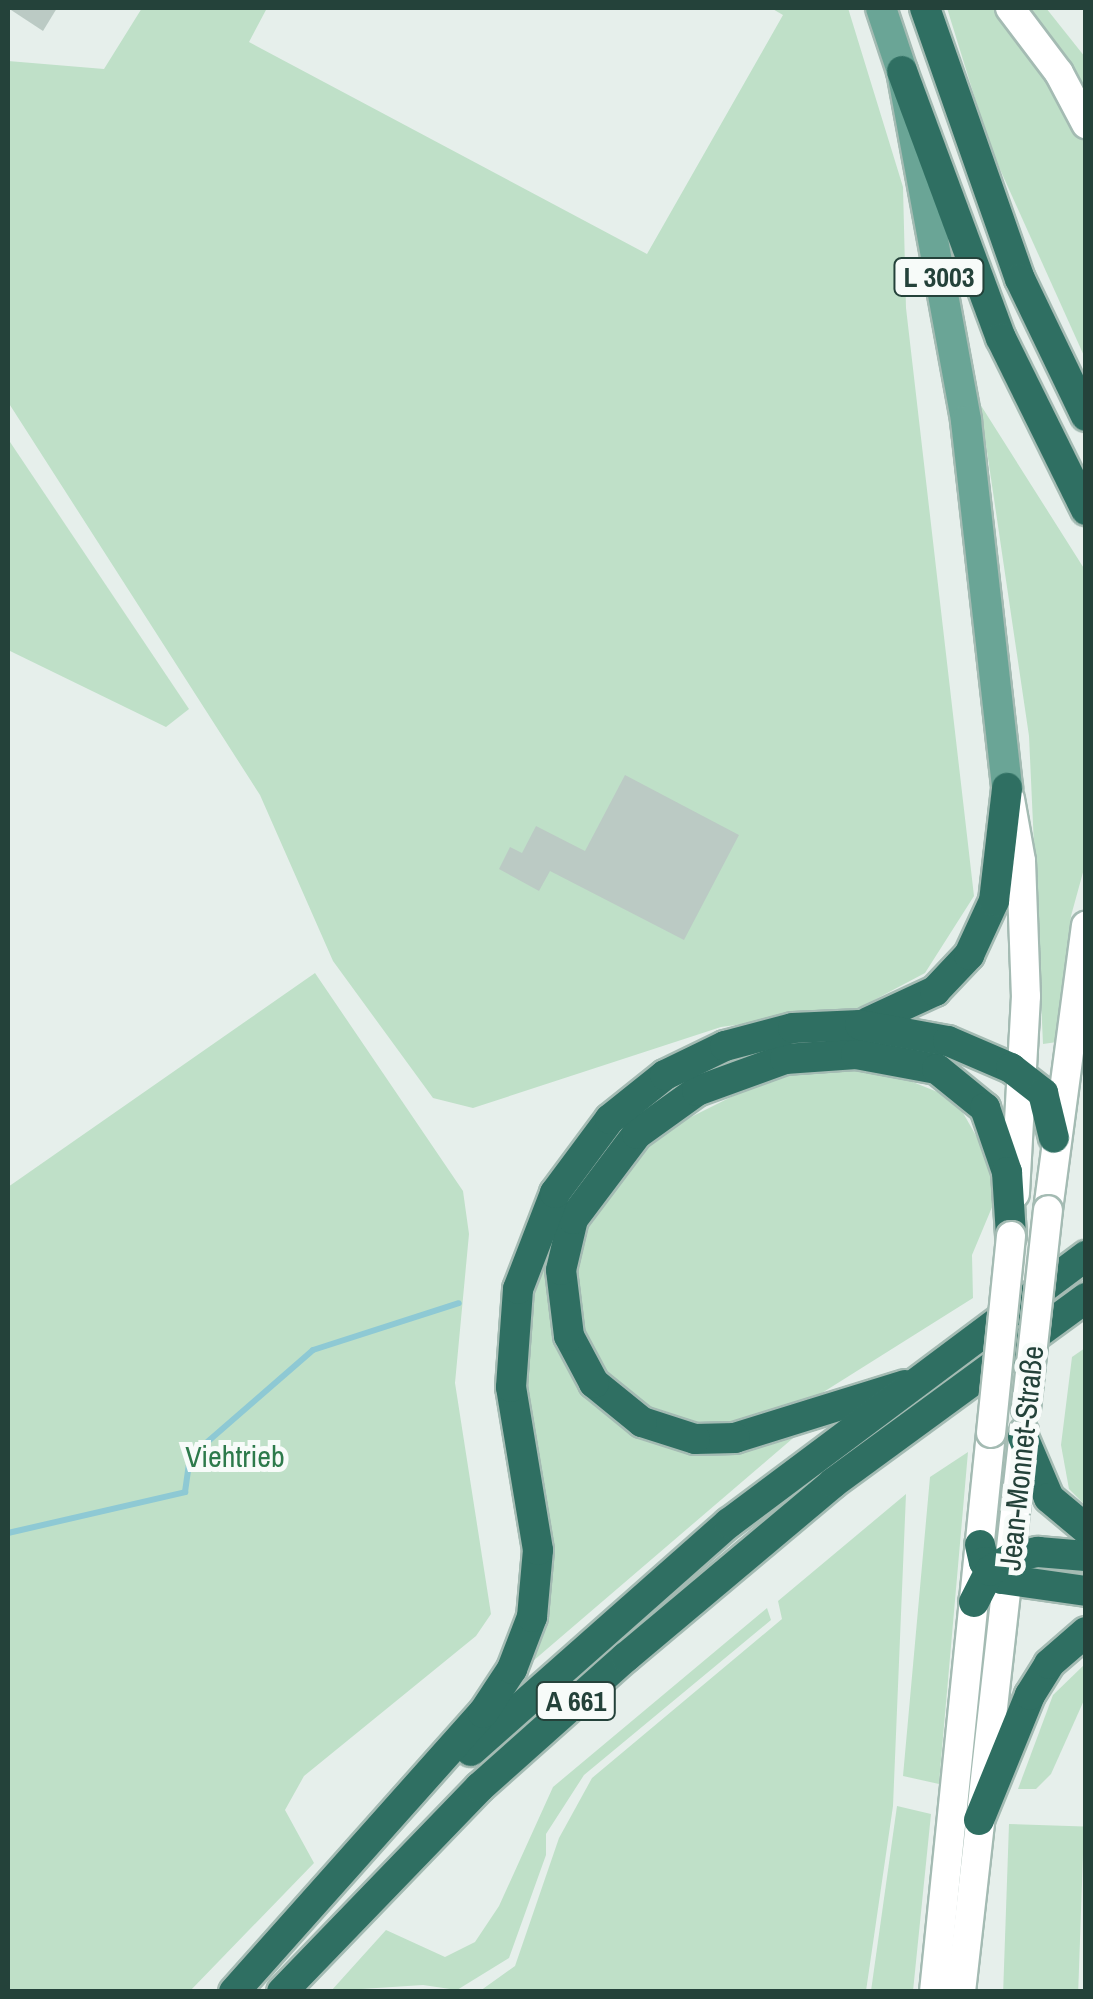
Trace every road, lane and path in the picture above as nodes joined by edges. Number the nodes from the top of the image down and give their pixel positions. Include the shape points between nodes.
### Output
1 (881, 8) edge
2 (925, 8) edge
3 (1010, 8) edge
4 (902, 72) junction
5 (1086, 124) edge
6 (1086, 416) edge
7 (1086, 510) edge
8 (1008, 788) junction
9 (1086, 926) edge
10 (860, 1025) junction
11 (1026, 1077) junction
12 (1054, 1138) junction
13 (1012, 1236) junction
14 (1086, 1256) edge
15 (1086, 1298) edge
16 (905, 1385) junction
17 (1025, 1423) junction
18 (1086, 1529) edge
19 (1086, 1556) edge
20 (997, 1564) junction
21 (1086, 1591) edge
22 (974, 1602) joint
23 (1086, 1632) edge
24 (979, 1820) junction
25 (376, 1837) junction
26 (234, 1992) edge
27 (282, 1992) edge
28 (934, 1992) edge
29 (961, 1992) edge

1 - 4 main road, L 3003
2 - 6 highway via 1020,279
3 - 5 main road via 1059,73
4 - 7 highway via 1000,338
4 - 8 main road, L 3003 via 966,420
8 - 10 highway via 994,901 969,955 924,998
8 - 11 main road, L 3003 via 1021,860
9 - 12 main road, Jean-Monnet-Straße / L 3003
10 - 11 highway via 948,1041
10 - 25 highway via 746,1039 666,1075 610,1119 554,1193 522,1272 512,1336 514,1409 538,1550 532,1617 512,1669 483,1713
11 - 12 highway via 1043,1093
11 - 13 main road, L 3003
12 - 17 main road, Jean-Monnet-Straße / L 3003, bridge
13 - 16 highway via 1007,1172 985,1108 938,1069 856,1054 784,1059 697,1091 620,1152 573,1219 561,1270 569,1336 594,1382 642,1422 694,1438 735,1438
13 - 20 main road, Jean-Monnet-Straße / L 3003, bridge via 992,1433
14 - 16 highway, A 661
15 - 27 highway, A 661 via 833,1484 654,1633 480,1787
16 - 25 highway, A 661 via 714,1536
17 - 18 highway via 1049,1498
17 - 20 main road, Jean-Monnet-Straße / L 3003
19 - 20 highway via 1038,1552
20 - 21 highway
20 - 22 highway
20 - 24 main road, Jean-Monnet-Straße / L 3003
22 - 28 main road, Jean-Monnet-Straße
23 - 24 highway via 1049,1664 1030,1694
24 - 29 main road, Jean-Monnet-Straße / L 3003
25 - 26 highway, A 661

